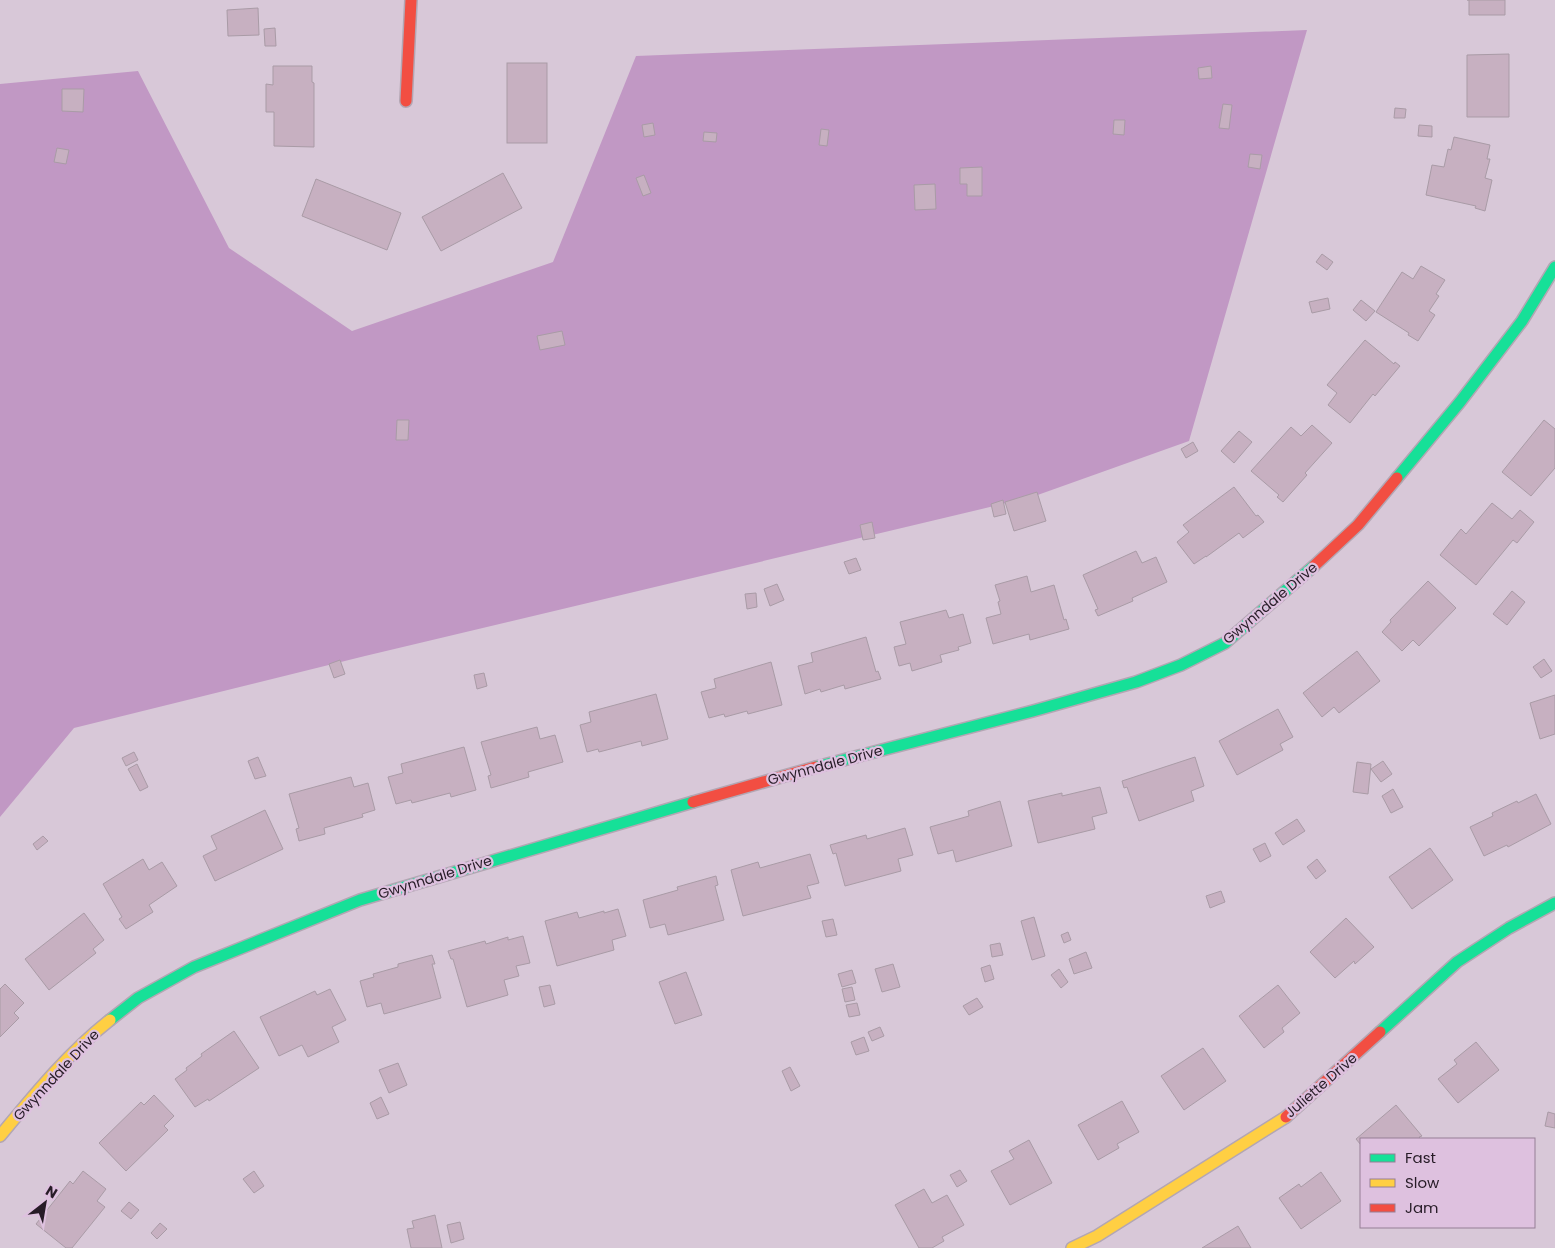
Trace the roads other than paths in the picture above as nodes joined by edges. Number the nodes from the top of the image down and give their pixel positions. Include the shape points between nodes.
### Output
1 (411, 0) edge
2 (406, 101) dead end
3 (1555, 267) edge
4 (1555, 903) edge
5 (0, 1136) edge
6 (1072, 1248) edge

1 - 2 street
3 - 5 street, Gwynndale Drive via 1522,321 1358,525 1225,643 1136,682 614,824 360,900 257,941 194,967 138,998 87,1038
4 - 6 street, Juliette Drive via 1509,928 1458,962 1287,1116 1097,1236

